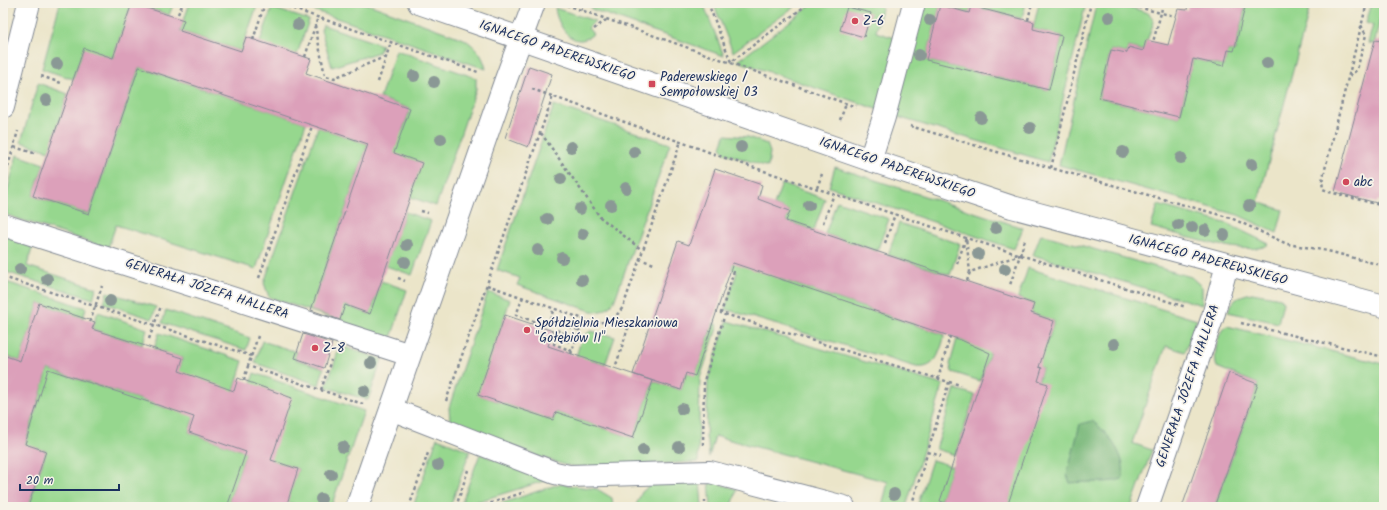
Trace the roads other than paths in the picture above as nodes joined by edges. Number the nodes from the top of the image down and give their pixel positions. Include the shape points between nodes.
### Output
1 (29, 3) edge
2 (419, 3) edge
3 (534, 3) edge
4 (914, 3) edge
5 (521, 38) junction
6 (3, 107) edge
7 (870, 160) junction
8 (3, 225) edge
9 (1227, 265) junction
10 (1384, 306) edge
11 (410, 355) junction
12 (391, 409) junction
13 (356, 507) edge
14 (844, 507) edge
15 (1147, 507) edge

1 - 6 street
2 - 5 street, IGNACEGO PADEREWSKIEGO
3 - 5 street
4 - 7 street
5 - 7 street, IGNACEGO PADEREWSKIEGO
5 - 11 street
7 - 9 street, IGNACEGO PADEREWSKIEGO via 1012,207
8 - 11 street, GENERAŁA JÓZEFA HALLERA
9 - 10 street, IGNACEGO PADEREWSKIEGO
9 - 15 street, GENERAŁA JÓZEFA HALLERA via 1213,316
11 - 12 street
12 - 13 street
12 - 14 street via 559,474 582,477 718,473

